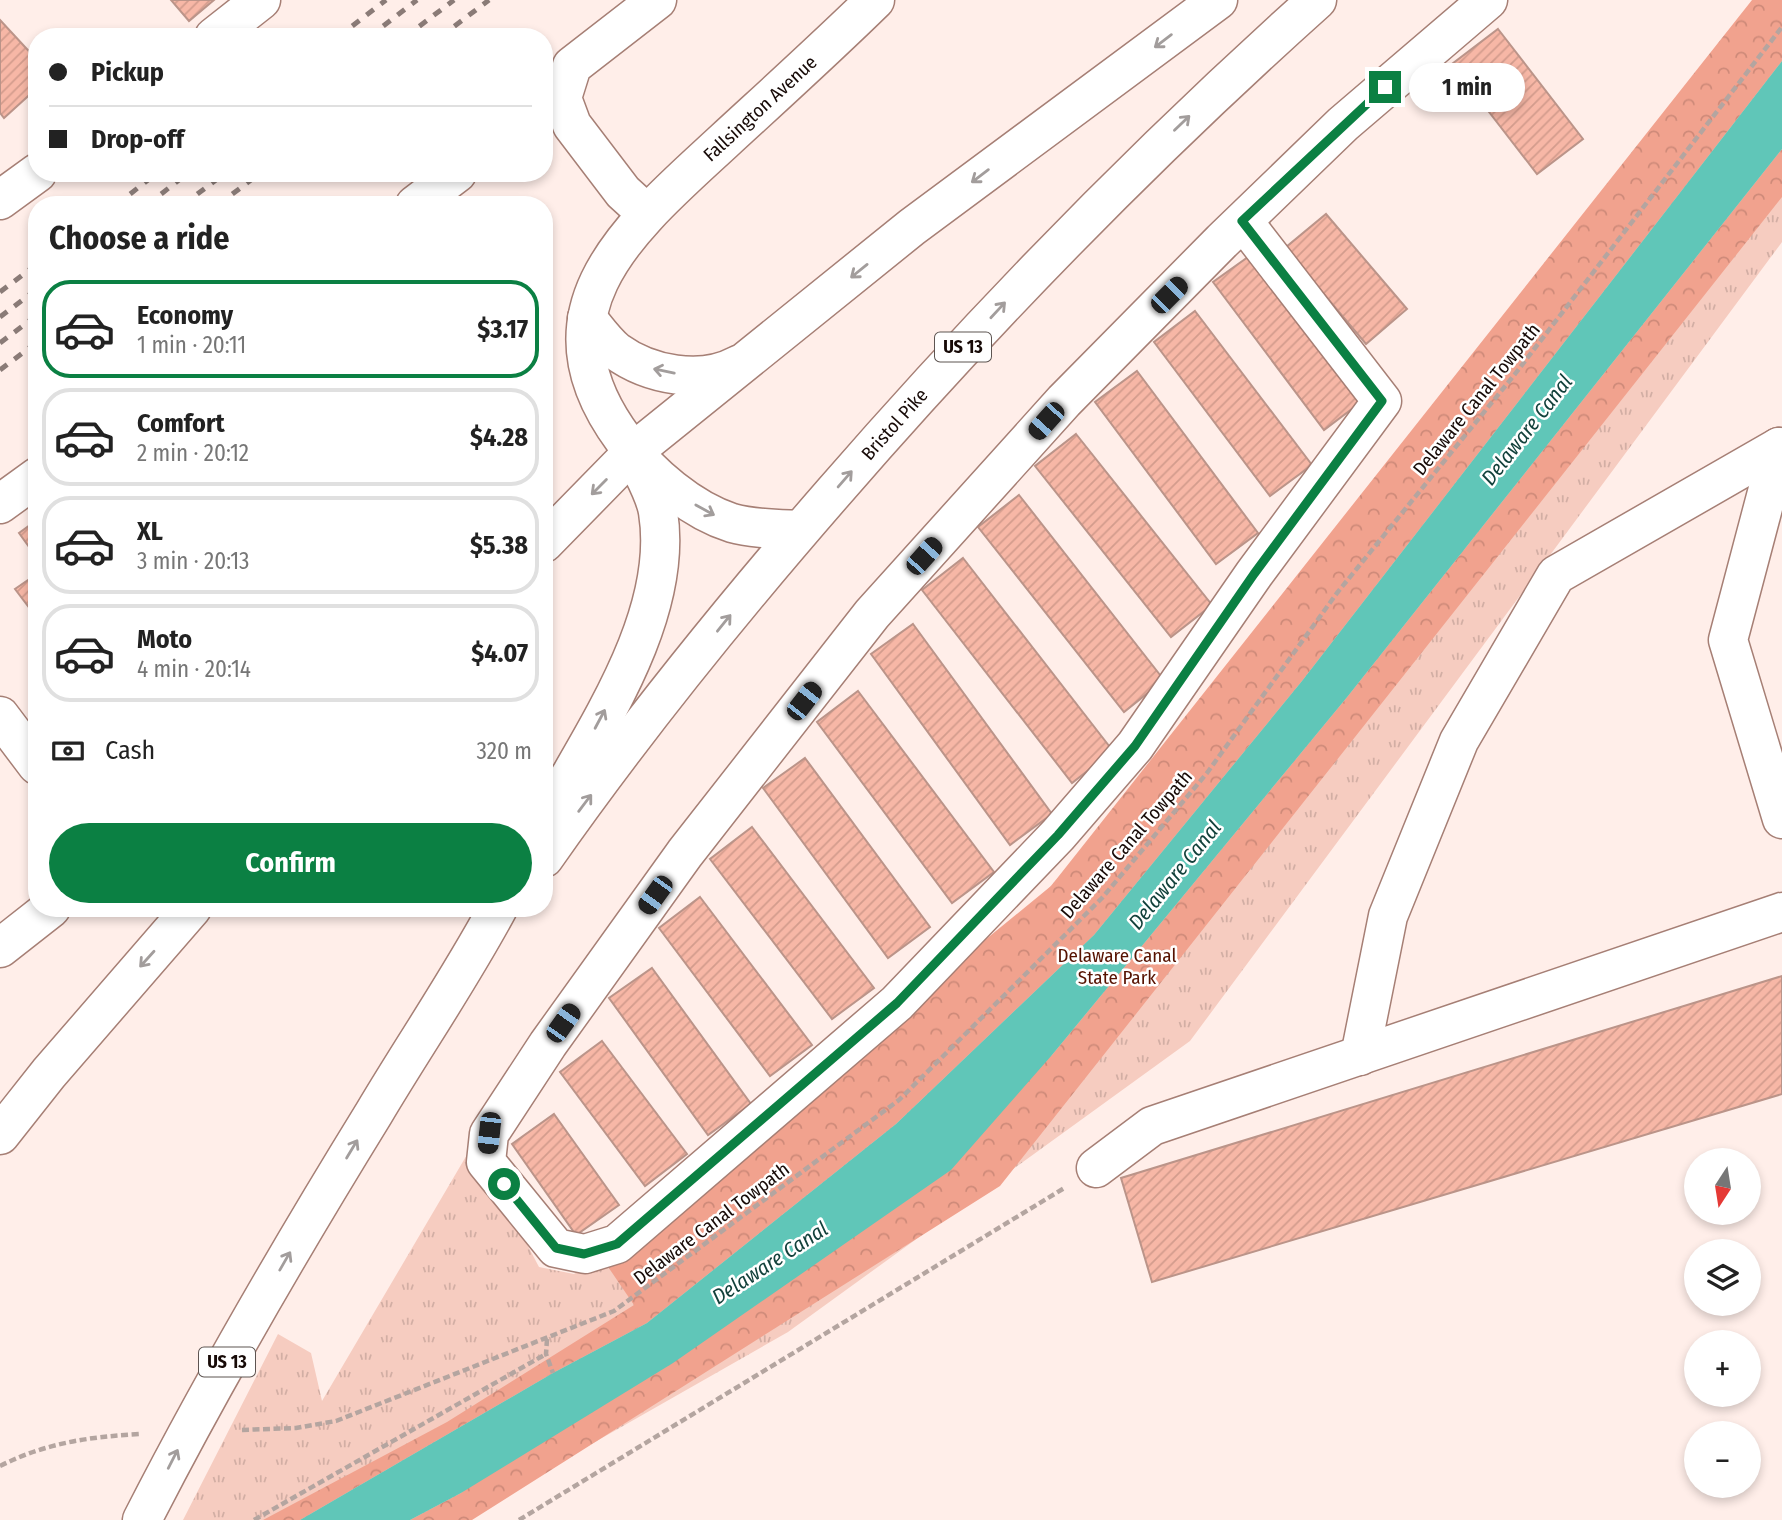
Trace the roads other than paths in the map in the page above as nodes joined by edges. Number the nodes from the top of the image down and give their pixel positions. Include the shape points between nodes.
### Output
1 (261, 0) edge
2 (657, 0) edge
3 (875, 0) edge
4 (1218, 0) edge
5 (1317, 0) edge
6 (1488, 0) edge
7 (225, 28) edge
8 (553, 104) edge
9 (28, 180) edge
10 (445, 182) edge
11 (427, 196) edge
12 (0, 200) edge
13 (646, 213) junction
14 (1242, 221) junction
15 (587, 318) junction
16 (752, 357) junction
17 (1781, 447) edge
18 (633, 452) junction
19 (28, 484) edge
20 (0, 504) edge
21 (800, 530) junction
22 (553, 532) edge
23 (0, 716) edge
24 (28, 753) edge
25 (553, 805) edge
26 (1782, 819) edge
27 (553, 846) edge
28 (1782, 912) edge
29 (40, 917) edge
30 (184, 917) edge
31 (493, 917) edge
32 (503, 917) edge
33 (0, 948) edge
34 (458, 982) junction
35 (1360, 1056) junction
36 (0, 1135) edge
37 (1096, 1168) road end
38 (142, 1520) edge

1 - 7 main road
2 - 8 main road via 572,66
3 - 13 main road, Fallsington Avenue
4 -> 16 main road via 912,227
21 -> 5 main road, Bristol Pike / US 13 via 925,387 1133,170
6 - 14 main road via 1343,124
8 - 13 main road
9 - 12 main road
10 - 11 main road
13 - 15 main road, Fallsington Avenue via 606,265
14 - 14 main road via 1064,401 872,614 685,853 548,1044 489,1133 486,1162 556,1248 584,1254 617,1244 897,1003 1058,835 1135,746 1382,401
16 -> 15 main road via 722,374 662,372 634,363 613,349
15 - 18 main road, Fallsington Avenue via 590,376 599,402
16 - 18 main road
17 - 26 main road via 1728,640
17 - 35 main road via 1556,575 1459,741 1388,916
18 -> 21 main road, Fallsington Avenue via 710,514 733,523
18 -> 22 main road
25 -> 18 main road via 624,674 655,590 660,548 657,508
19 - 20 main road
27 -> 21 main road, Bristol Pike / US 13 via 645,722
23 - 24 main road
28 - 35 main road
29 - 33 main road
30 -> 36 main road
31 - 34 main road
32 - 34 main road, US 13
38 -> 34 main road, US 13 via 262,1298
35 - 37 main road via 1152,1126

